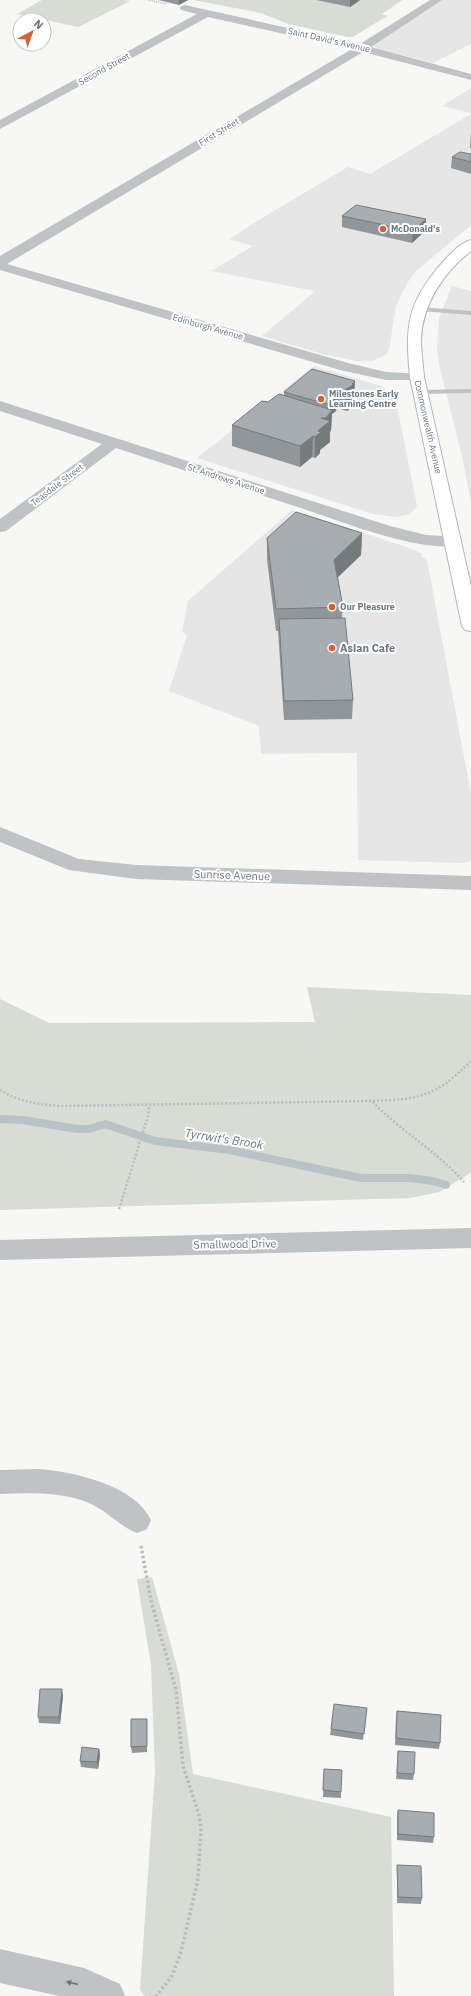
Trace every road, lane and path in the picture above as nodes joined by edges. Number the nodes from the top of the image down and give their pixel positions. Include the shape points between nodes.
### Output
1 (437, 0) edge
2 (185, 8) dead end
3 (207, 13) junction
4 (362, 48) junction
5 (471, 77) edge
6 (0, 125) edge
7 (471, 244) edge
8 (0, 262) edge
9 (0, 266) edge
10 (421, 309) junction
11 (471, 313) edge
12 (419, 385) junction
13 (471, 392) edge
14 (0, 406) edge
15 (113, 442) junction
16 (0, 527) edge
17 (454, 541) junction
18 (471, 626) edge
19 (0, 834) edge
20 (471, 883) edge
21 (471, 1061) edge
22 (0, 1090) edge
23 (372, 1101) junction
24 (149, 1107) junction
25 (464, 1182) dead end
26 (119, 1209) dead end
27 (471, 1238) edge
28 (0, 1250) edge
29 (0, 1482) edge
30 (138, 1520) joint
31 (0, 1966) edge
32 (108, 1996) edge
33 (156, 1996) edge

1 - 4 street, First Street
2 - 3 street, Saint David's Avenue
3 - 4 street, Saint David's Avenue
3 - 6 street, Second Street
4 - 5 street, Saint David's Avenue
4 - 8 street, First Street
7 - 10 main road, Commonwealth Avenue via 451,261 429,289
9 - 12 street, Edinburgh Avenue via 345,367
10 - 11 lane
10 - 12 main road, Commonwealth Avenue via 414,337
12 - 13 lane
12 - 17 main road, Commonwealth Avenue
14 - 15 street, St. Andrews Avenue
15 - 16 street, Teasdale Street
15 - 17 street, St. Andrews Avenue via 385,530 426,540
17 - 18 main road, Commonwealth Avenue
19 - 20 street, Sunrise Avenue via 59,859 94,868 136,872
21 - 23 path via 436,1093 410,1100
22 - 24 path via 23,1102 45,1105
23 - 24 path
23 - 25 path via 382,1112 451,1167
24 - 26 path
27 - 28 street, Smallwood Drive
29 - 30 street via 44,1480 77,1486 110,1500
30 - 33 path via 146,1579 176,1690 183,1766 201,1828 198,1879 181,1952 172,1976
32 -> 31 street via 84,1985

